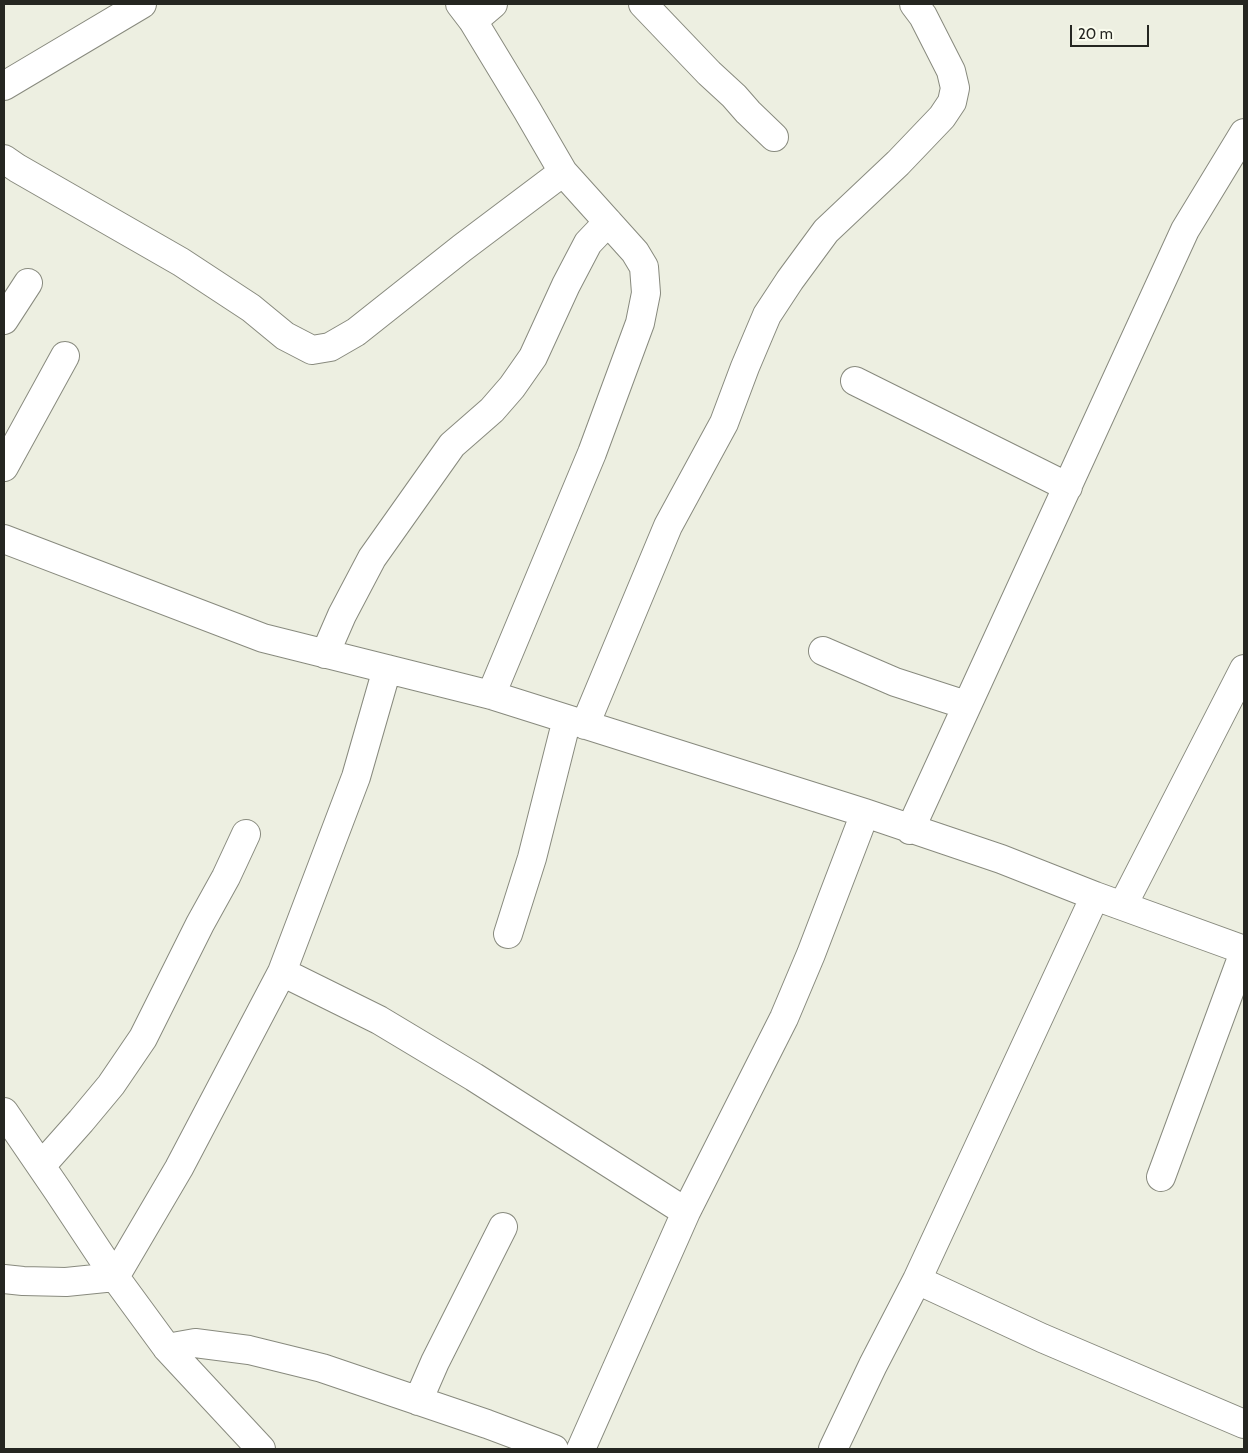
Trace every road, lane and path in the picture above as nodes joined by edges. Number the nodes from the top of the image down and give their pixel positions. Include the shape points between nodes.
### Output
1 (142, 4) edge
2 (493, 4) edge
3 (643, 4) edge
4 (914, 4) edge
5 (466, 13) edge
6 (4, 86) edge
7 (1244, 133) edge
8 (774, 137) dead end
9 (4, 159) edge
10 (563, 172) junction
11 (608, 222) junction
12 (28, 283) dead end
13 (4, 320) edge
14 (65, 356) dead end
15 (855, 381) dead end
16 (4, 467) edge
17 (1068, 487) junction
18 (4, 539) edge
19 (822, 651) dead end
20 (325, 654) junction
21 (388, 669) junction
22 (1244, 669) edge
23 (491, 696) junction
24 (966, 705) junction
25 (576, 722) junction
26 (865, 813) junction
27 (910, 830) junction
28 (246, 834) dead end
29 (1095, 896) junction
30 (1123, 906) junction
31 (508, 934) dead end
32 (1244, 951) edge
33 (282, 972) junction
34 (4, 1112) edge
35 (41, 1166) junction
36 (1161, 1177) dead end
37 (686, 1212) junction
38 (503, 1227) dead end
39 (115, 1277) junction
40 (4, 1279) edge
41 (917, 1280) junction
42 (166, 1348) junction
43 (418, 1401) junction
44 (1244, 1424) edge
45 (261, 1449) edge
46 (554, 1449) edge
47 (581, 1449) edge
48 (833, 1449) edge

1 - 6 street
2 - 5 street
3 - 8 street
4 - 25 street via 951,71 955,88 952,102 942,118 826,231 767,315 724,423 668,526
5 - 10 street
7 - 17 street via 1185,230
9 - 10 street via 181,262 251,308 285,336 312,350 330,347 356,332
10 - 11 street
11 - 20 street via 588,243 533,356 512,387 492,410 452,445 372,558
11 - 23 street via 644,267 646,293 640,323 592,453
12 - 13 street
14 - 16 street
15 - 17 street
17 - 24 street
18 - 20 street via 263,638
19 - 24 street via 895,682
20 - 21 street
21 - 23 street
21 - 33 street via 356,777
22 - 30 street
23 - 25 street
24 - 27 street
25 - 26 street
25 - 31 street
26 - 27 street
26 - 37 street via 784,1018
27 - 29 street via 1001,859
28 - 35 street via 143,1038 111,1085
29 - 30 street
29 - 41 street
30 - 32 street
32 - 36 street
33 - 37 street via 387,1025
33 - 39 street via 179,1168
34 - 35 street
35 - 39 street
37 - 47 street
38 - 43 street
39 - 40 street via 66,1282
39 - 42 street
41 - 44 street via 1042,1338
41 - 48 street
42 - 43 street via 195,1343 249,1350 322,1368
42 - 45 street
43 - 46 street

